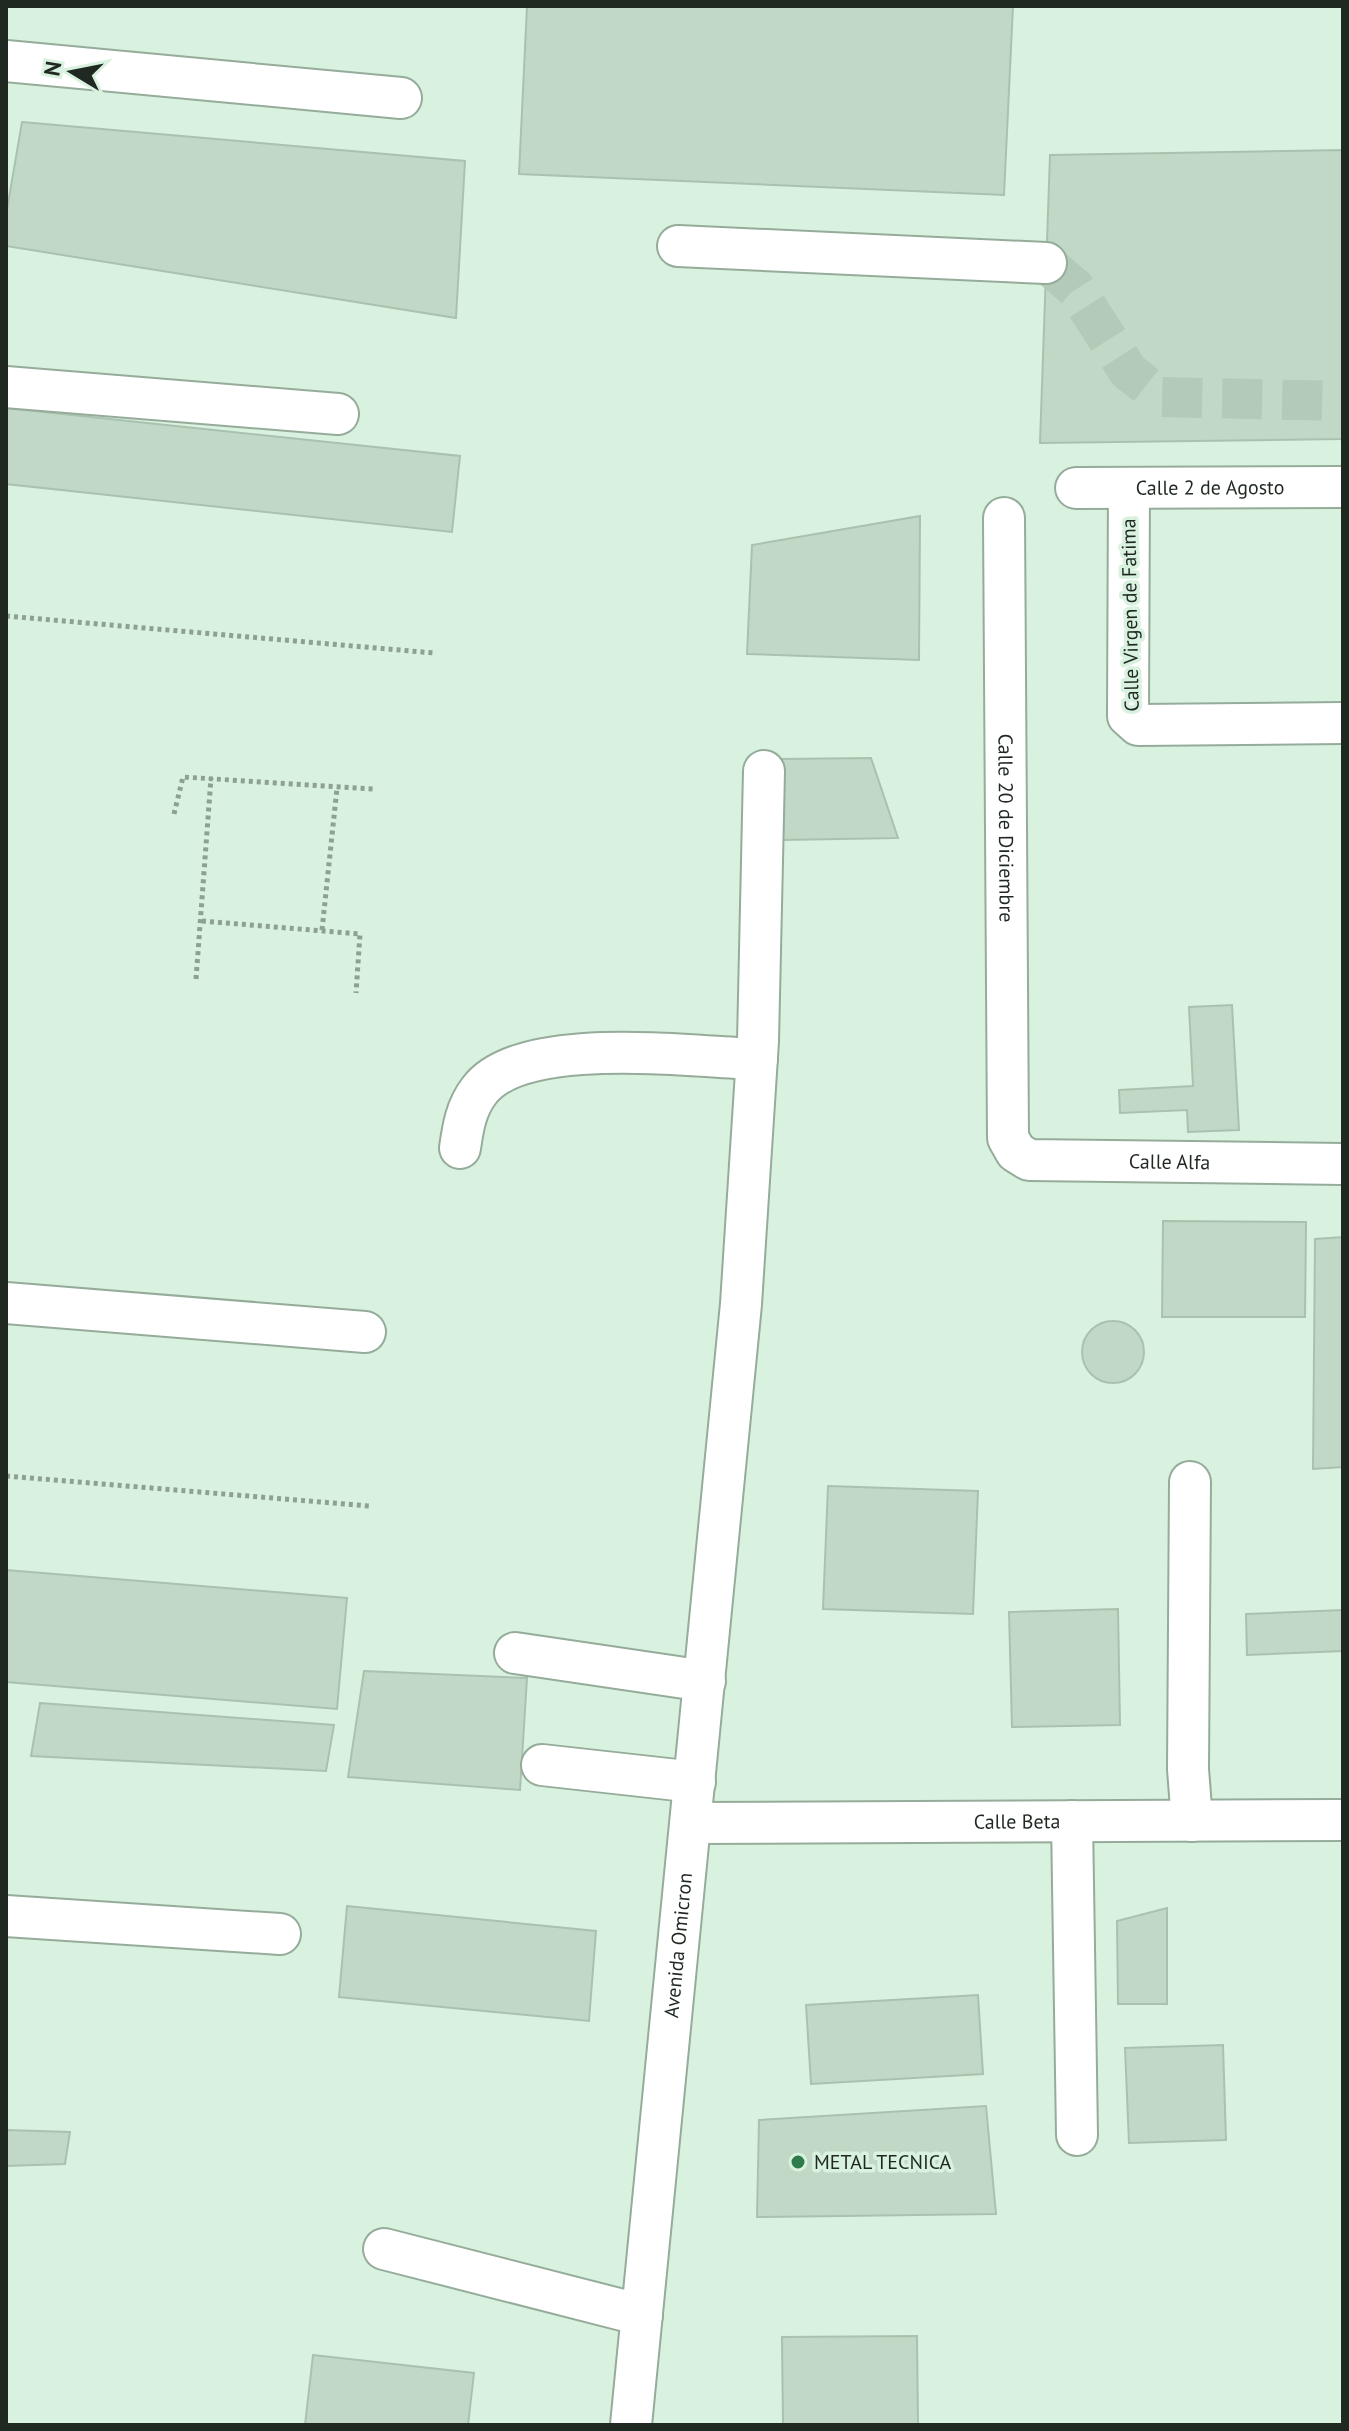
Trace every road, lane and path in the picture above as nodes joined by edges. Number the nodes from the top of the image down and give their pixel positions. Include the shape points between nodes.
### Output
1 (6, 61) edge
2 (401, 98) dead end
3 (678, 246) dead end
4 (1046, 263) tunnel mouth
5 (6, 387) edge
6 (338, 414) dead end
7 (1343, 487) edge
8 (1076, 488) dead end
9 (1129, 488) junction
10 (1004, 518) dead end
11 (6, 616) edge
12 (434, 653) dead end
13 (1343, 723) edge
14 (764, 771) dead end
15 (211, 778) junction
16 (337, 788) junction
17 (374, 789) dead end
18 (174, 814) dead end
19 (202, 921) junction
20 (322, 930) junction
21 (196, 979) dead end
22 (356, 993) dead end
23 (757, 1059) junction
24 (1008, 1138) joint
25 (460, 1148) dead end
26 (1343, 1164) edge
27 (6, 1303) edge
28 (365, 1332) dead end
29 (6, 1476) edge
30 (1190, 1482) dead end
31 (369, 1506) dead end
32 (515, 1653) dead end
33 (705, 1681) junction
34 (542, 1765) dead end
35 (695, 1782) junction
36 (1343, 1820) edge
37 (1072, 1821) junction
38 (1192, 1821) junction
39 (691, 1823) junction
40 (6, 1916) edge
41 (280, 1934) dead end
42 (1077, 2135) dead end
43 (384, 2249) dead end
44 (642, 2315) junction
45 (631, 2425) edge

1 - 2 street
3 - 4 street
5 - 6 street
7 - 9 street, Calle 2 de Agosto
8 - 9 street, Calle 2 de Agosto
9 - 13 street, Calle Virgen de Fatima via 1132,722
10 - 24 street, Calle 20 de Diciembre
11 - 12 path
14 - 23 street, Avenida Omicron
15 - 16 path
15 - 18 path via 183,777
15 - 19 path
16 - 17 path
16 - 20 path
19 - 20 path
19 - 21 path
20 - 22 path via 360,934
23 - 25 street via 565,1054 515,1063 481,1088 466,1113
23 - 33 street, Avenida Omicron
24 - 26 street, Calle Alfa via 1029,1160
27 - 28 street
29 - 31 path
30 - 38 street
32 - 33 street
33 - 35 street, Avenida Omicron
34 - 35 street
35 - 39 street, Avenida Omicron
36 - 38 street, Calle Beta
37 - 38 street, Calle Beta
37 - 39 street, Calle Beta
37 - 42 street
39 - 44 street, Avenida Omicron
40 - 41 street
43 - 44 street
44 - 45 street, Avenida Omicron

